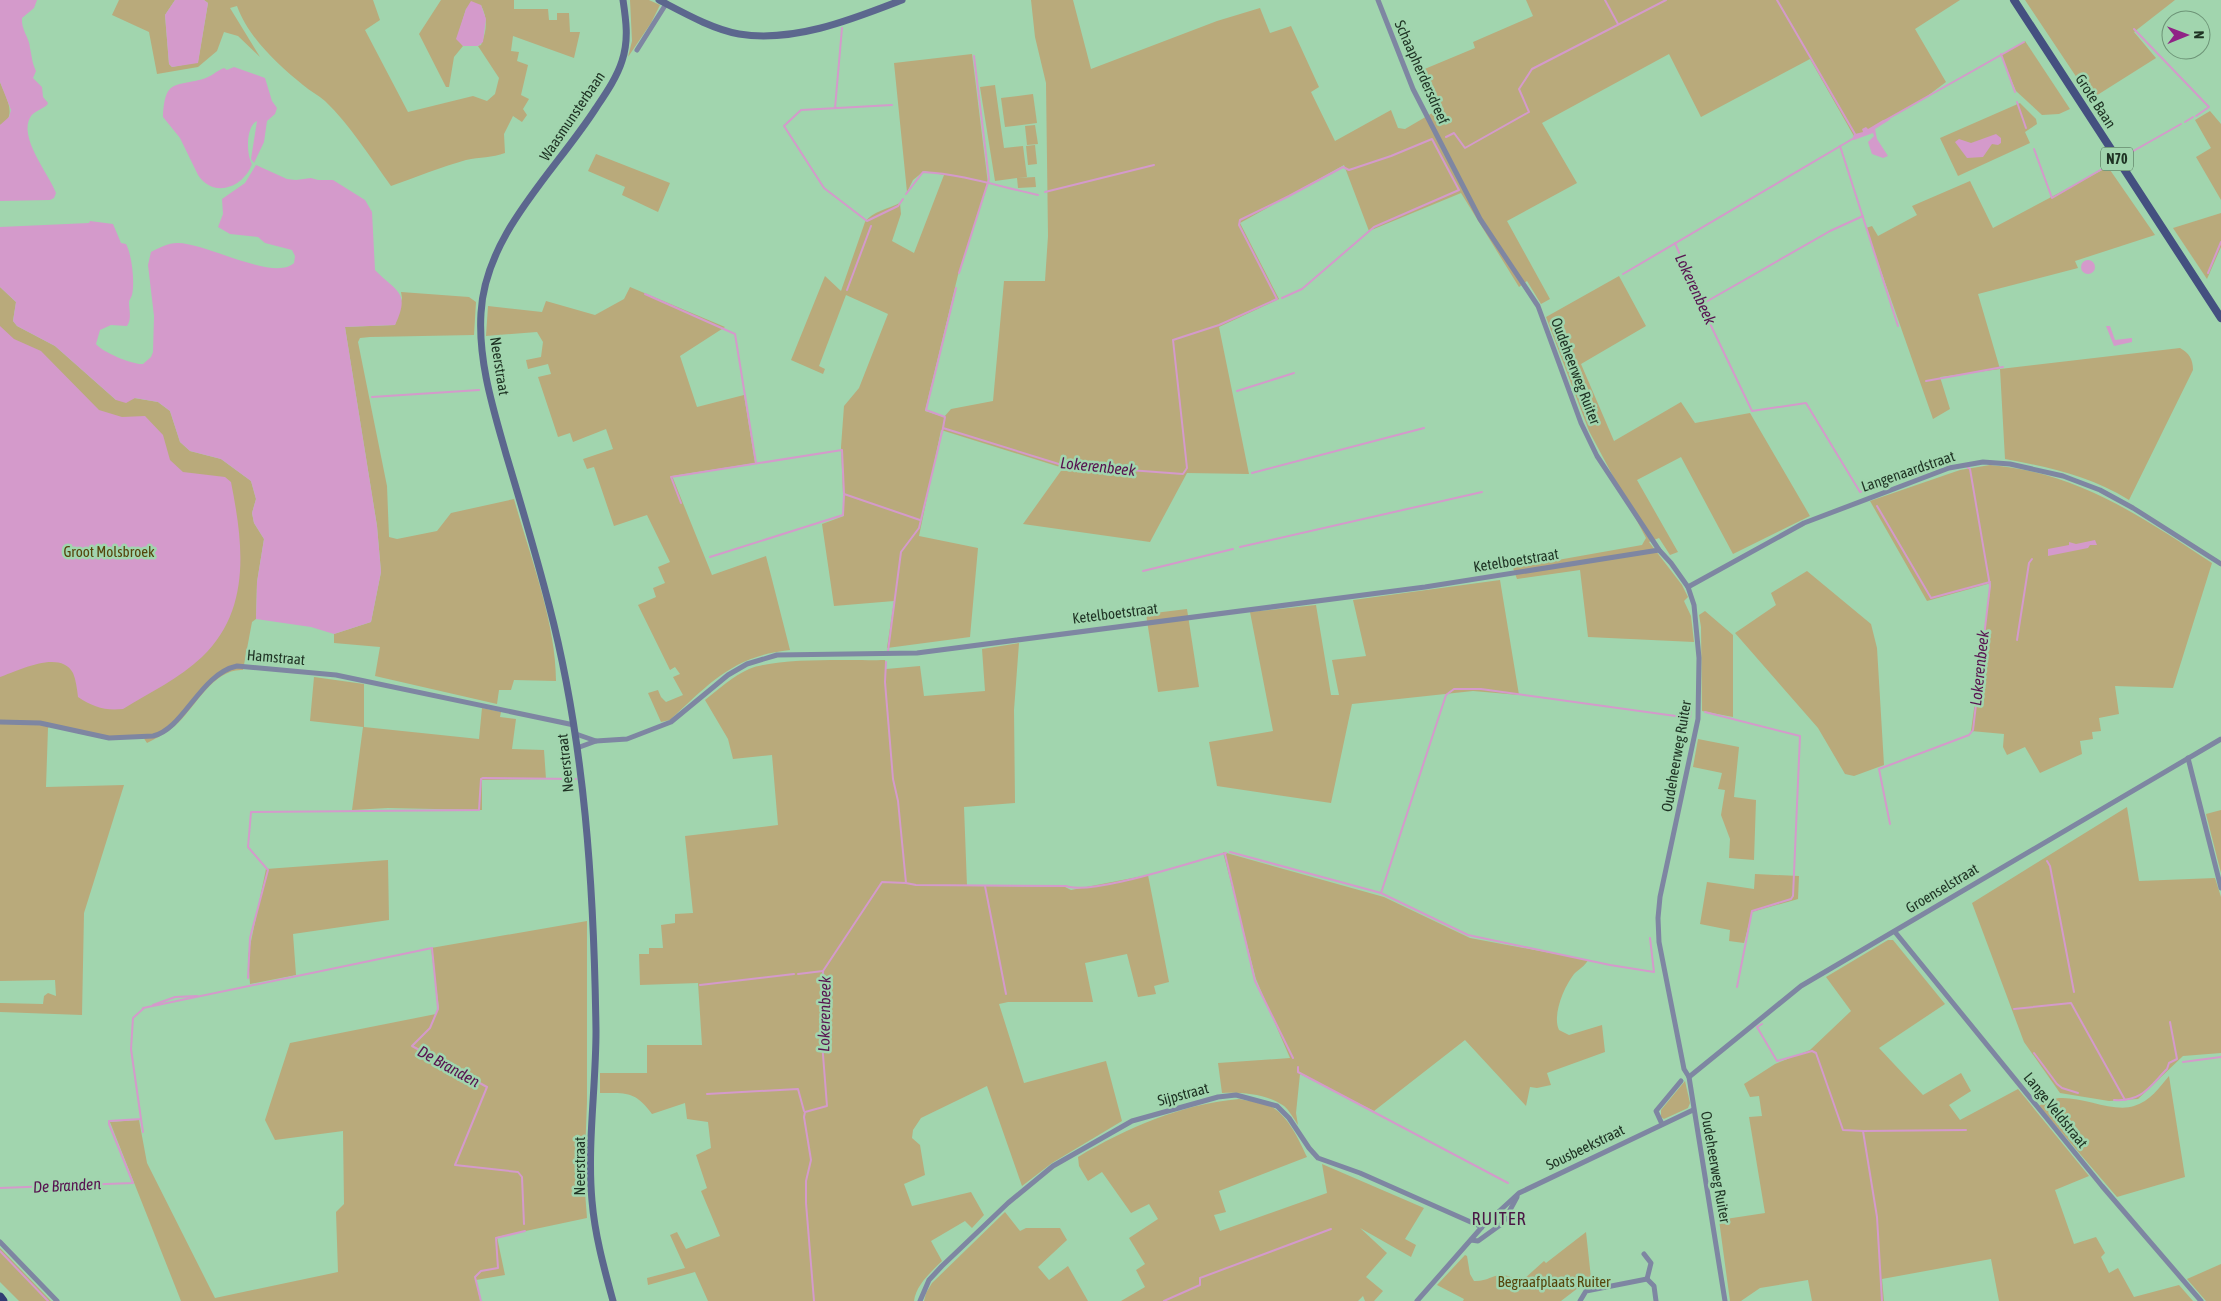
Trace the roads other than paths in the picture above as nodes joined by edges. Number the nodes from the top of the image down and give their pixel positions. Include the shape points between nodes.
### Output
1 (623, 0) edge
2 (902, 0) edge
3 (1378, 0) edge
4 (2014, 0) edge
5 (662, 2) edge
6 (637, 50) dead end
7 (1446, 153) joint
8 (504, 236) joint
9 (2221, 318) edge
10 (1659, 550) junction
11 (2221, 564) edge
12 (1688, 587) junction
13 (0, 722) edge
14 (574, 725) junction
15 (576, 734) junction
16 (2221, 738) edge
17 (596, 741) junction
18 (577, 748) junction
19 (2188, 758) junction
20 (2221, 888) edge
21 (1895, 932) junction
22 (1689, 1077) junction
23 (1681, 1081) dead end
24 (1693, 1110) junction
25 (1662, 1124) junction
26 (1519, 1193) junction
27 (1482, 1227) junction
28 (1471, 1240) junction
29 (0, 1242) edge
30 (1644, 1254) dead end
31 (1648, 1280) junction
32 (0, 1298) edge
33 (4, 1301) edge
34 (57, 1301) edge
35 (613, 1301) edge
36 (920, 1301) edge
37 (1417, 1301) edge
38 (1580, 1301) edge
39 (1656, 1301) edge
40 (1725, 1301) edge
41 (2201, 1301) edge

1 - 8 street, Waasmunsterbaan via 626,40 617,73 588,121
2 - 5 street via 807,31 775,36 721,30
3 - 7 street, Schaapherdersdreef via 1413,89
4 - 9 main road, Grote Baan / N70
5 - 6 street
7 - 10 street, Oudeheerweg Ruiter via 1480,219 1538,306 1581,423 1597,456
8 - 14 street, Neerstraat via 490,268 483,298 483,357 491,400 549,604
10 - 12 street, Oudeheerweg Ruiter
10 - 17 street, Ketelboetstraat via 1425,587 917,653 778,656 748,664 728,675 671,722 627,739
11 - 12 street, Langenaardstraat via 2100,490 2063,476 2010,464 1983,462 1941,471 1804,523
12 - 22 street, Oudeheerweg Ruiter via 1696,619 1699,658 1698,719 1658,918 1659,942 1684,1069
13 - 14 street, Hamstraat via 40,723 108,738 158,735 225,669 237,666 336,675
14 - 15 street, Neerstraat
15 - 17 street, Ketelboetstraat
15 - 18 street, Neerstraat
16 - 19 street, Groenselstraat
17 - 18 street, Ketelboetstraat
18 - 35 street, Neerstraat via 588,842 594,942 596,1035 592,1199 601,1258
19 - 20 street
19 - 21 street, Groenselstraat
21 - 22 street, Groenselstraat via 1802,986
21 - 41 street, Lange Veldstraat via 2096,1179
22 - 24 street, Oudeheerweg Ruiter
23 - 25 street via 1656,1111
24 - 25 street, Sousbeekstraat
24 - 40 street, Oudeheerweg Ruiter
25 - 26 street, Sousbeekstraat
26 - 27 street, Sousbeekstraat
26 - 28 street, Sousbeekstraat via 1503,1223 1478,1241
27 - 28 street, Sousbeekstraat
27 - 36 street, Sijpstraat via 1318,1158 1277,1106 1251,1098 1218,1097 1132,1121 1052,1166 942,1266 930,1280
28 - 37 street, Sousbeekstraat
29 - 34 street
30 - 31 street via 1651,1263
31 - 38 street via 1586,1291
31 - 39 street via 1654,1286
32 - 33 highway

